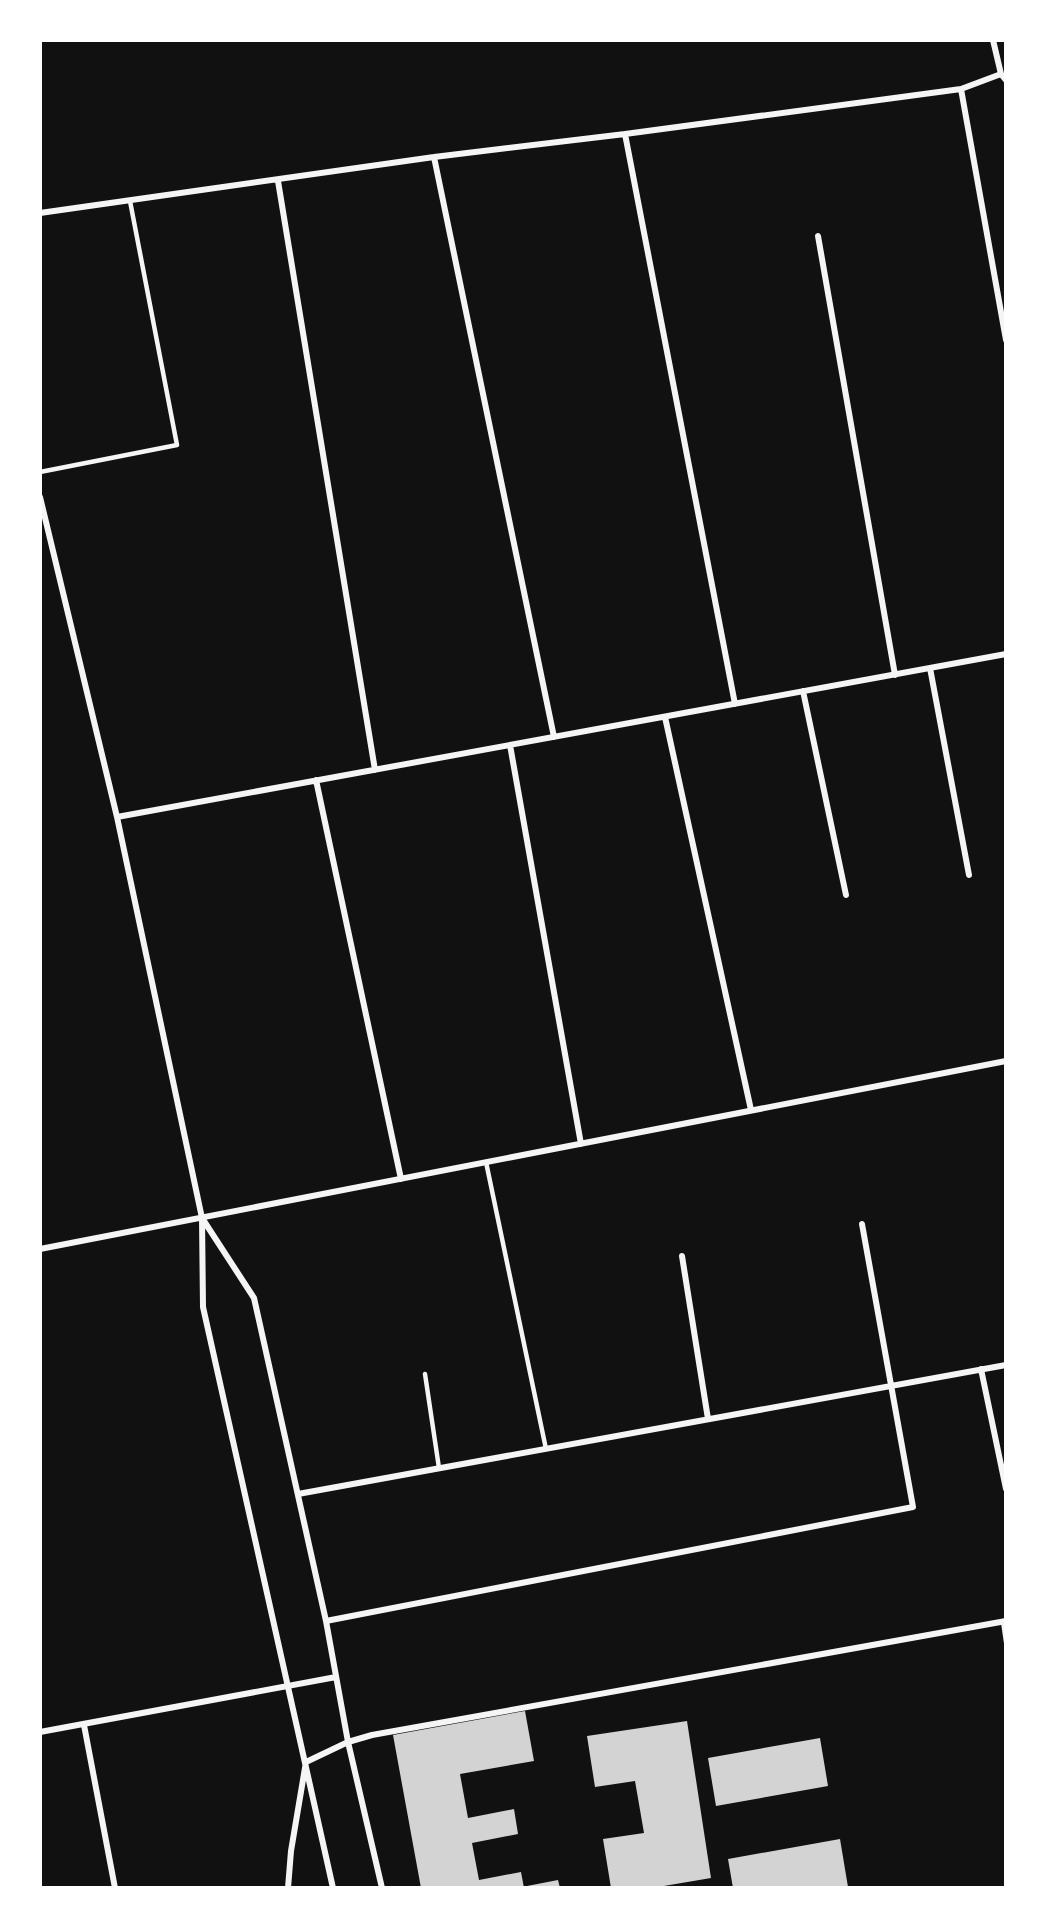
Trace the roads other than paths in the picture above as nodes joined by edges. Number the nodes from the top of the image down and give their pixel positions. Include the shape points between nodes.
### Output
1 (993, 40) edge
2 (1003, 77) edge
3 (961, 88) junction
4 (625, 134) junction
5 (434, 158) junction
6 (278, 181) junction
7 (130, 201) junction
8 (40, 213) edge
9 (818, 236) dead end
10 (1005, 340) edge
11 (40, 472) edge
12 (40, 497) edge
13 (1005, 654) edge
14 (930, 668) junction
15 (895, 675) junction
16 (803, 691) junction
17 (735, 704) junction
18 (665, 717) junction
19 (554, 737) junction
20 (510, 745) junction
21 (375, 770) junction
22 (316, 780) junction
23 (117, 817) junction
24 (969, 875) dead end
25 (846, 895) dead end
26 (1005, 1061) edge
27 (752, 1110) junction
28 (581, 1144) junction
29 (486, 1162) junction
30 (401, 1179) junction
31 (202, 1218) junction
32 (862, 1224) dead end
33 (40, 1249) edge
34 (682, 1256) dead end
35 (1005, 1365) edge
36 (981, 1369) junction
37 (425, 1374) dead end
38 (892, 1385) junction
39 (708, 1419) junction
40 (546, 1449) junction
41 (439, 1468) junction
42 (1005, 1489) edge
43 (298, 1494) junction
44 (326, 1621) junction
45 (1004, 1621) edge
46 (1005, 1642) edge
47 (336, 1677) junction
48 (288, 1686) junction
49 (84, 1725) junction
50 (40, 1732) edge
51 (348, 1742) junction
52 (306, 1762) junction
53 (115, 1887) edge
54 (288, 1887) edge
55 (333, 1887) edge
56 (382, 1887) edge

1 - 2 street
2 - 3 street
3 - 4 street
3 - 10 street
4 - 5 street
4 - 17 street
5 - 6 street
5 - 19 street
6 - 7 street
6 - 21 street
7 - 8 street
7 - 11 lane via 177,445
9 - 15 street
12 - 23 street
13 - 14 street
14 - 15 street
14 - 24 street
15 - 16 street
16 - 17 street
16 - 25 street
17 - 18 street
18 - 19 street
18 - 27 street
19 - 20 street
20 - 21 street
20 - 28 street
21 - 22 street
22 - 23 street
22 - 30 street
23 - 31 street
26 - 27 street
27 - 28 street
28 - 29 street
29 - 30 street
29 - 40 lane
30 - 31 street
31 - 33 street
31 - 43 street via 254,1298
31 - 48 street via 203,1307
32 - 38 street
34 - 39 street
35 - 36 street
36 - 38 street
36 - 42 street
37 - 41 lane
38 - 39 street
38 - 44 street via 913,1507
39 - 40 street
40 - 41 street
41 - 43 street
43 - 44 street
44 - 47 street
45 - 46 lane
45 - 51 street
47 - 48 street
47 - 51 street
48 - 49 street
48 - 52 street
49 - 50 street
49 - 53 street
51 - 52 street
51 - 56 street
52 - 54 street
52 - 55 street

